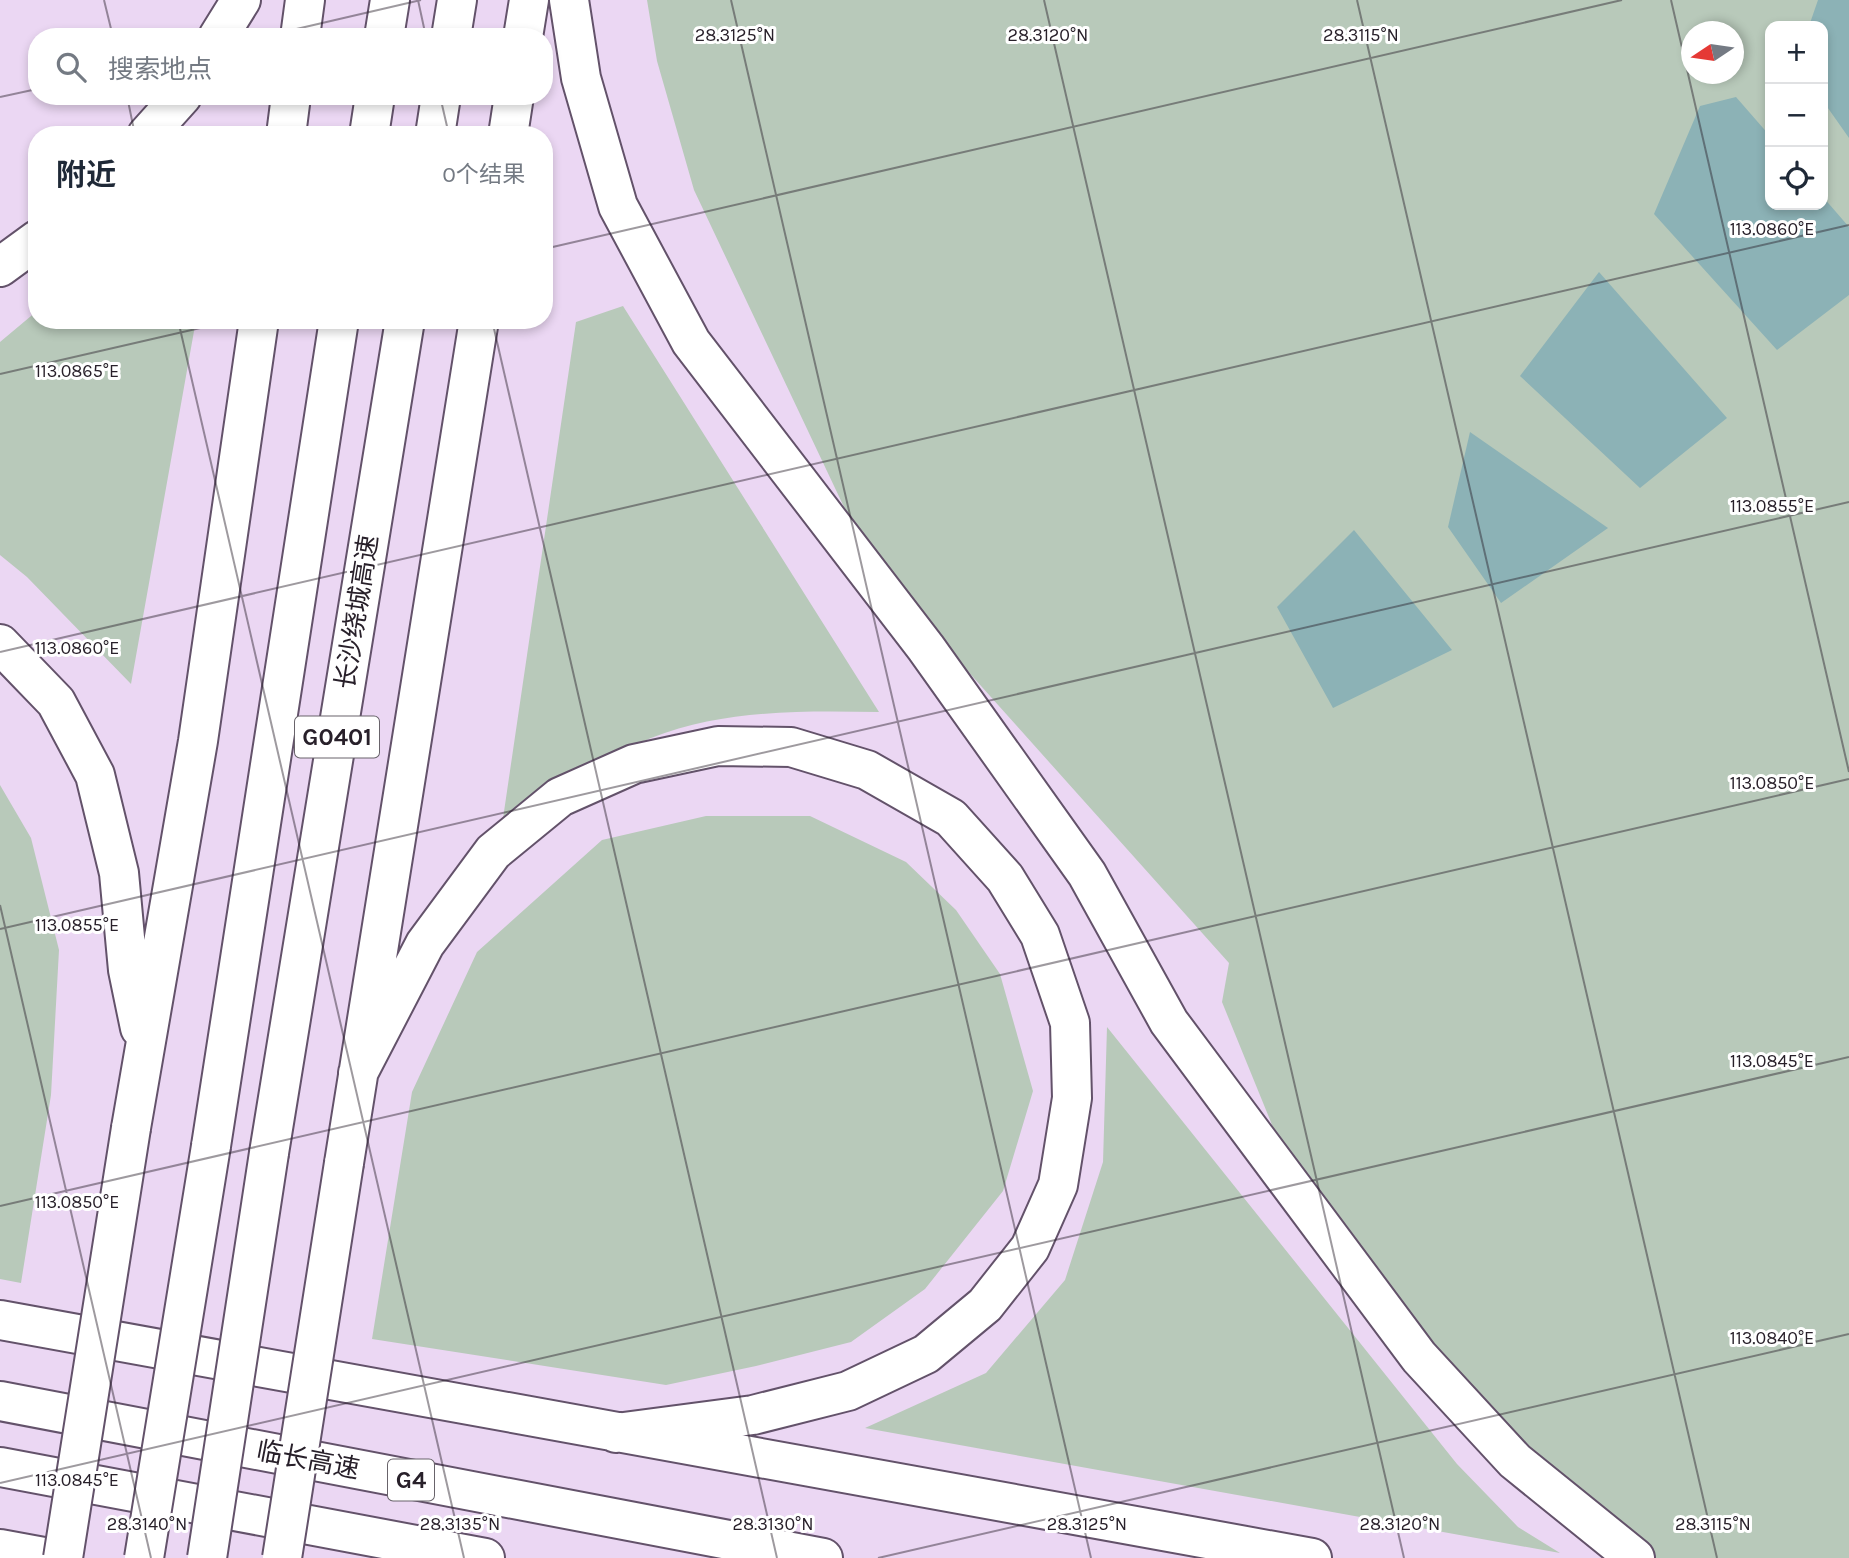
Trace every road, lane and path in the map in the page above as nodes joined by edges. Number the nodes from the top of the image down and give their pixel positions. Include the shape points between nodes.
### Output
1 (241, 0) edge
2 (305, 0) edge
3 (390, 0) edge
4 (457, 0) edge
5 (529, 0) edge
6 (569, 0) edge
7 (224, 28) edge
8 (301, 28) edge
9 (385, 28) edge
10 (452, 28) edge
11 (524, 28) edge
12 (174, 105) edge
13 (290, 105) edge
14 (374, 105) edge
15 (440, 105) edge
16 (513, 105) edge
17 (155, 126) edge
18 (287, 126) edge
19 (370, 126) edge
20 (436, 126) edge
21 (509, 126) edge
22 (28, 247) edge
23 (0, 267) edge
24 (258, 329) edge
25 (338, 329) edge
26 (404, 329) edge
27 (479, 329) edge
28 (0, 644) edge
29 (145, 1049) junction
30 (358, 1073) junction
31 (0, 1320) edge
32 (0, 1401) edge
33 (616, 1433) junction
34 (0, 1467) edge
35 (0, 1549) edge
36 (49, 1558) edge
37 (63, 1558) edge
38 (144, 1558) edge
39 (207, 1558) edge
40 (282, 1558) edge
41 (485, 1558) edge
42 (823, 1558) edge
43 (1312, 1558) edge
44 (1635, 1558) edge

1 - 7 highway
2 - 8 highway
3 - 9 highway
4 - 10 highway
5 - 11 highway
6 - 44 highway via 581,78 618,206 691,342 934,659 1087,874 1169,1022 1419,1357 1515,1461
12 - 17 highway
13 - 18 highway
14 - 19 highway
15 - 20 highway
16 - 21 highway
22 - 23 highway
24 - 29 highway via 198,741
25 - 38 highway, G0401, bridge
26 - 39 highway, 长沙绕城高速 / G0401, bridge
27 - 30 highway
28 - 29 highway via 56,702 95,775 118,873 128,970
29 - 37 highway, bridge
30 - 33 highway via 425,944 493,852 560,797 634,764 718,746 791,747 867,770 951,818 1005,878 1040,935 1070,1023 1072,1098 1058,1185 1030,1248 985,1306 926,1354 848,1391 753,1415
30 - 40 highway, bridge
31 - 33 highway
32 - 42 highway, 临长高速 / G4
33 - 43 highway
34 - 41 highway, G4
35 - 36 highway

